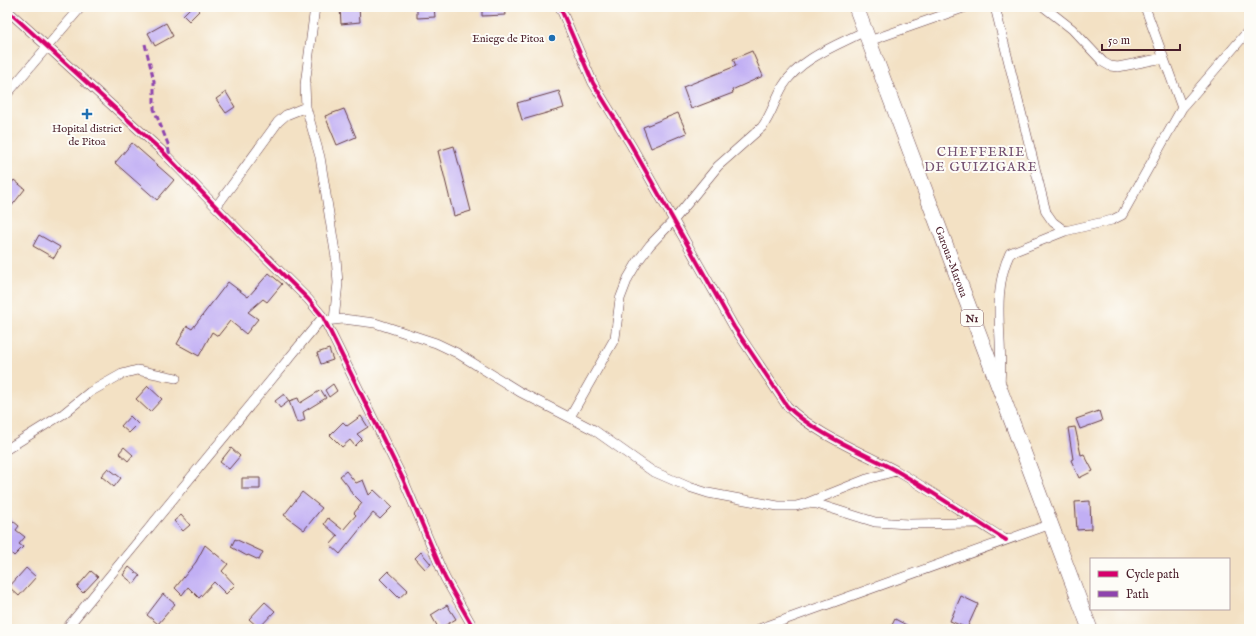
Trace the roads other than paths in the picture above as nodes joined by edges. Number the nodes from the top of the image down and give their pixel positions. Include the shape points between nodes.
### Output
1 (81, 7) edge
2 (315, 7) edge
3 (560, 7) edge
4 (856, 7) edge
5 (966, 7) edge
6 (995, 7) edge
7 (1044, 7) edge
8 (1145, 7) edge
9 (7, 10) edge
10 (1249, 30) edge
11 (867, 36) junction
12 (48, 47) junction
13 (1163, 58) junction
14 (7, 94) edge
15 (306, 107) junction
16 (1182, 108) junction
17 (216, 207) junction
18 (674, 220) junction
19 (1065, 231) junction
20 (328, 319) junction
21 (176, 378) dead end
22 (1000, 390) junction
23 (570, 418) junction
24 (7, 449) edge
25 (896, 471) junction
26 (807, 503) junction
27 (978, 523) junction
28 (1051, 524) junction
29 (1006, 540) junction
30 (66, 629) edge
31 (474, 629) edge
32 (759, 629) edge
33 (1090, 629) edge

1 - 12 street
2 - 15 street via 305,85
3 - 18 street via 593,83
4 - 11 highway, Garoua-Maroua / N1
5 - 11 street
6 - 19 street via 1046,212 1053,222
7 - 13 street via 1072,29 1103,62 1110,66 1118,67
8 - 13 street
9 - 12 street
10 - 16 street
11 - 18 street via 816,56 791,76 783,85 762,127 718,166
11 - 22 highway, Garoua-Maroua / N1
12 - 14 street
12 - 17 street via 162,151
13 - 16 street
15 - 17 street via 286,115 278,122
15 - 20 street via 320,157 336,258 338,284
16 - 19 street via 1122,215 1112,220
17 - 20 street
18 - 23 street via 650,245 628,278 620,299 615,338
18 - 25 street via 734,327 795,414
19 - 22 street via 1014,250 1007,259 999,286 998,329 1002,367
20 - 23 street via 375,323 436,343
20 - 30 street
20 - 31 street via 403,479 445,578
21 - 24 street via 137,370 122,374 90,392 63,414
22 - 28 highway, Garoua-Maroua / N1
23 - 26 street via 594,430 652,471 689,487 778,506
25 - 26 street via 867,479
25 - 27 street
26 - 27 street via 833,508 875,522
27 - 29 street
28 - 29 street
28 - 33 highway, Garoua-Maroua / N1
29 - 32 street

